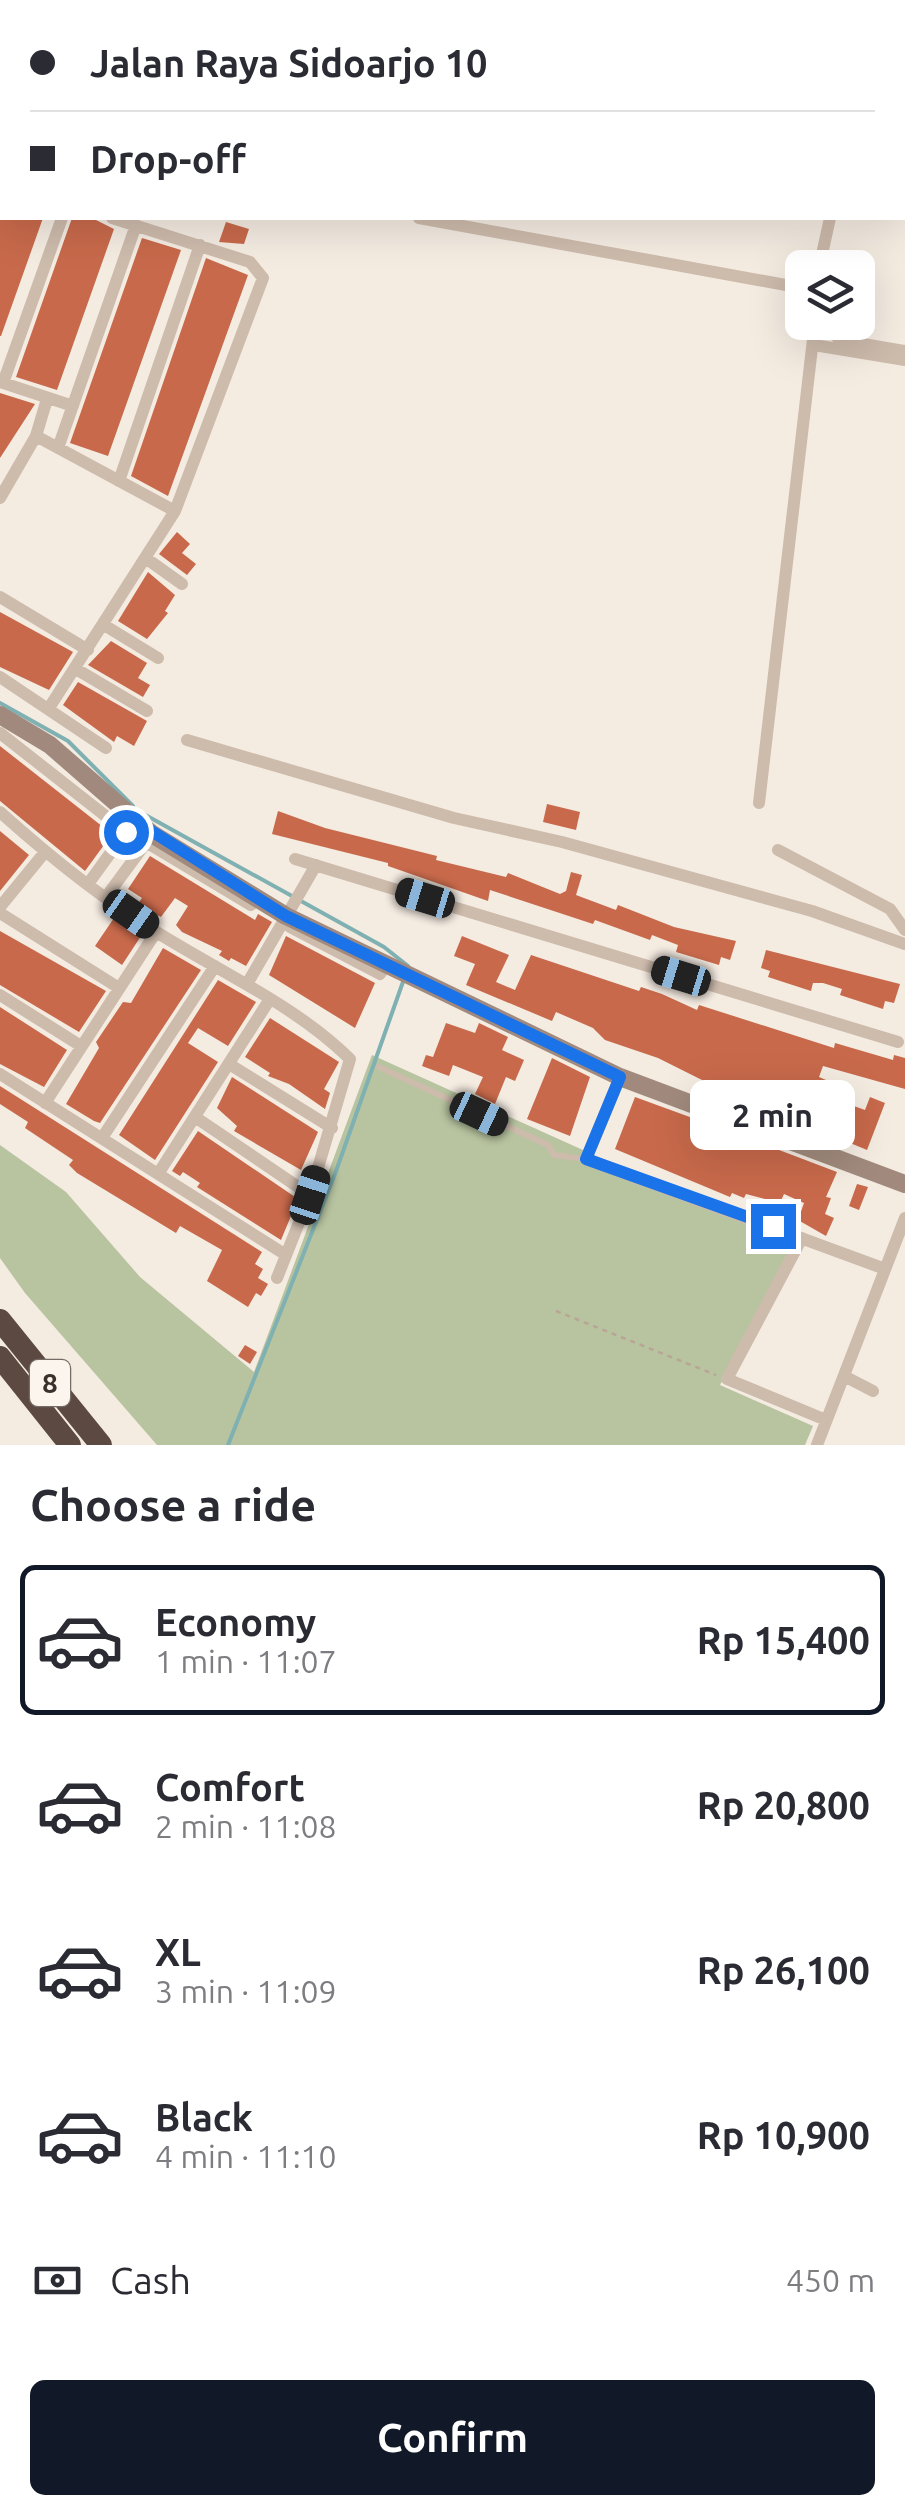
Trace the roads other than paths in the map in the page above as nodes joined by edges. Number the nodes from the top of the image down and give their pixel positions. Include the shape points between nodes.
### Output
1 (61, 220) edge
2 (119, 220) edge
3 (429, 220) edge
4 (830, 220) edge
5 (136, 225) junction
6 (200, 245) junction
7 (824, 250) edge
8 (785, 285) edge
9 (815, 340) edge
10 (840, 340) edge
11 (814, 345) junction
12 (905, 350) edge
13 (905, 360) edge
14 (2, 383) edge
15 (47, 398) junction
16 (73, 406) junction
17 (36, 436) junction
18 (58, 448) junction
19 (120, 481) junction
20 (0, 498) edge
21 (175, 511) junction
22 (147, 560) junction
23 (182, 584) dead end
24 (0, 597) edge
25 (104, 625) junction
26 (88, 650) junction
27 (158, 658) dead end
28 (76, 669) junction
29 (0, 677) edge
30 (49, 708) junction
31 (147, 711) dead end
32 (2, 725) edge
33 (187, 740) dead end
34 (106, 748) dead end
35 (759, 803) dead end
36 (0, 812) edge
37 (130, 826) junction
38 (149, 838) junction
39 (778, 850) dead end
40 (46, 852) junction
41 (295, 859) dead end
42 (316, 865) junction
43 (88, 884) junction
44 (106, 897) junction
45 (0, 910) edge
46 (286, 916) junction
47 (905, 930) edge
48 (156, 932) junction
49 (905, 944) edge
50 (215, 966) junction
51 (248, 984) junction
52 (119, 988) junction
53 (0, 995) edge
54 (270, 998) junction
55 (898, 1042) dead end
56 (81, 1046) junction
57 (229, 1064) junction
58 (380, 1067) dead end
59 (0, 1074) edge
60 (620, 1077) junction
61 (45, 1102) junction
62 (195, 1117) junction
63 (332, 1128) junction
64 (102, 1138) junction
65 (586, 1159) junction
66 (158, 1174) junction
67 (905, 1184) edge
68 (310, 1195) junction
69 (905, 1218) edge
70 (802, 1238) junction
71 (286, 1255) junction
72 (886, 1269) junction
73 (277, 1278) dead end
74 (0, 1320) edge
75 (0, 1357) edge
76 (844, 1376) junction
77 (873, 1391) dead end
78 (826, 1420) junction
79 (70, 1445) edge
80 (100, 1445) edge
81 (817, 1445) edge

1 - 14 street
2 - 5 street
3 - 8 street
4 - 7 street
5 - 6 street
5 - 16 street
6 - 19 street
6 - 21 street via 255,264 263,278
9 - 11 street
10 - 12 street
11 - 13 street
11 - 35 street
14 - 15 street
15 - 16 street
15 - 17 street
16 - 18 street
17 - 18 street
17 - 20 street
18 - 19 street
19 - 21 street
21 - 22 street
22 - 23 street
22 - 25 street
24 - 26 street
25 - 26 street
25 - 27 street
26 - 28 street
28 - 30 street
28 - 31 street
29 - 30 street
30 - 34 street
32 - 37 street via 50,745
33 - 49 street via 812,911
36 - 40 street
37 - 38 street
37 - 43 street
38 - 44 street
38 - 46 street
39 - 47 street via 890,909
40 - 43 street
40 - 45 street
41 - 42 street
42 - 46 street
42 - 55 street
43 - 44 street
44 - 48 street
45 - 52 street
46 - 51 street
46 - 60 street
48 - 50 street
48 - 52 street
50 - 51 street
50 - 64 street
51 - 54 street
52 - 56 street
53 - 56 street
54 - 57 street
54 - 63 street via 350,1059
56 - 61 street
57 - 62 street
57 - 63 street
58 - 65 lane via 548,1145 554,1156
59 - 61 street
60 - 65 street
60 - 67 street
61 - 64 street
62 - 66 street
62 - 68 street
63 - 68 street
64 - 66 street
65 - 70 street
66 - 71 street
68 - 71 street
69 - 72 street
70 - 72 street
70 - 78 street via 727,1380
71 - 73 street
72 - 76 street
74 - 80 highway, 8
75 - 79 highway, 8
76 - 77 street
76 - 78 street
78 - 81 street

